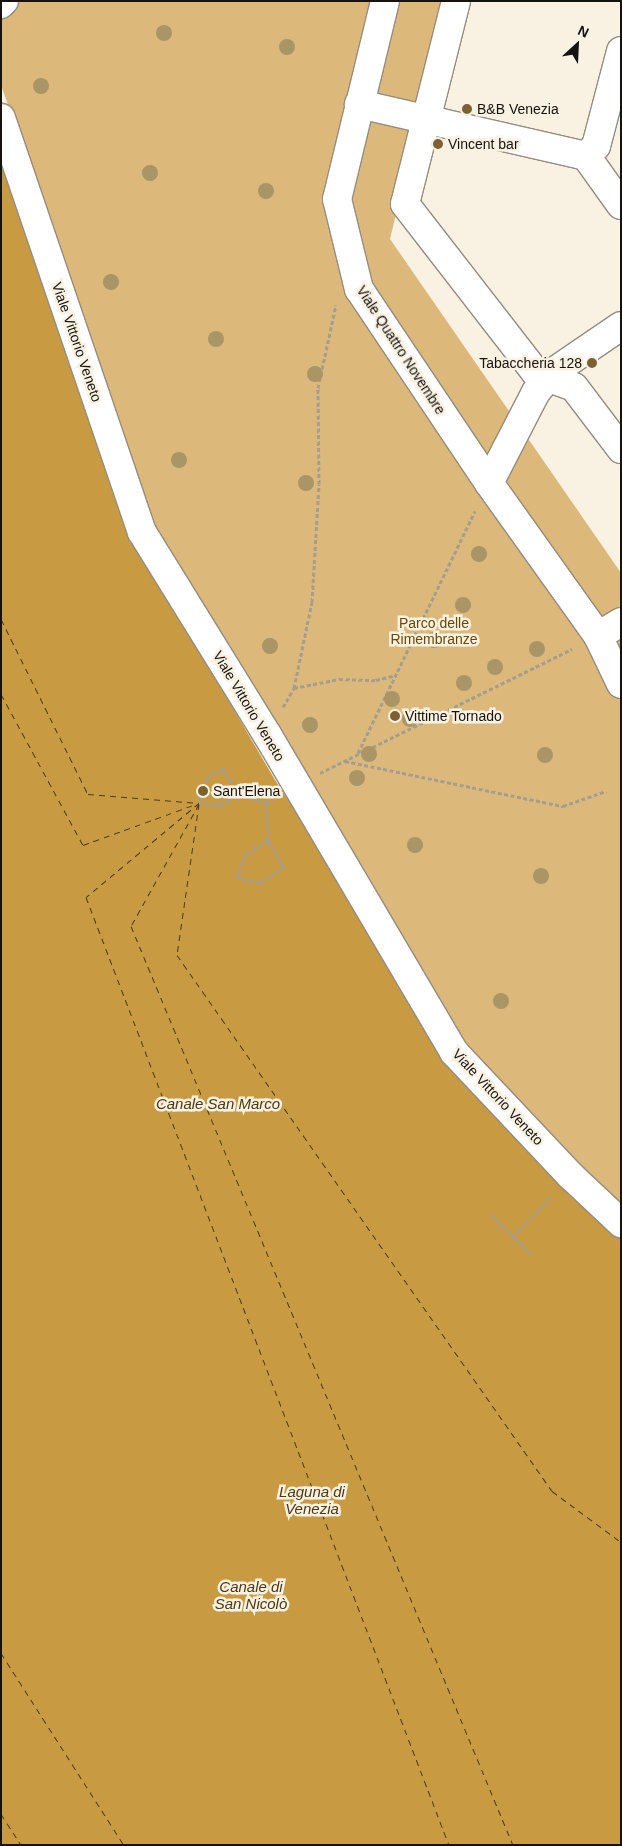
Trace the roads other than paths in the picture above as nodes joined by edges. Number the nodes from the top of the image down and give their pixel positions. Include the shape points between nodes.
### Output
1 (4, 1) edge
2 (385, 1) edge
3 (456, 1) edge
4 (1, 4) edge
5 (621, 51) edge
6 (359, 104) junction
7 (1, 118) edge
8 (427, 120) junction
9 (586, 156) junction
10 (621, 205) edge
11 (621, 326) edge
12 (549, 377) junction
13 (621, 449) edge
14 (489, 483) junction
15 (621, 622) edge
16 (598, 636) junction
17 (621, 684) edge
18 (621, 1223) edge

1 - 4 street
2 - 6 street, Viale Quattro Novembre
3 - 8 street
5 - 9 street via 596,146
6 - 8 street
6 - 14 street, Viale Quattro Novembre via 337,199 359,289
7 - 18 street, Viale Vittorio Veneto via 142,532 268,736 287,791 454,1052 571,1176
8 - 9 street
8 - 12 street via 405,204 536,373
9 - 10 street
11 - 12 street
12 - 13 street via 574,387
12 - 14 street via 536,392
14 - 16 street, Viale Quattro Novembre
15 - 16 street
16 - 17 street, Viale Quattro Novembre

